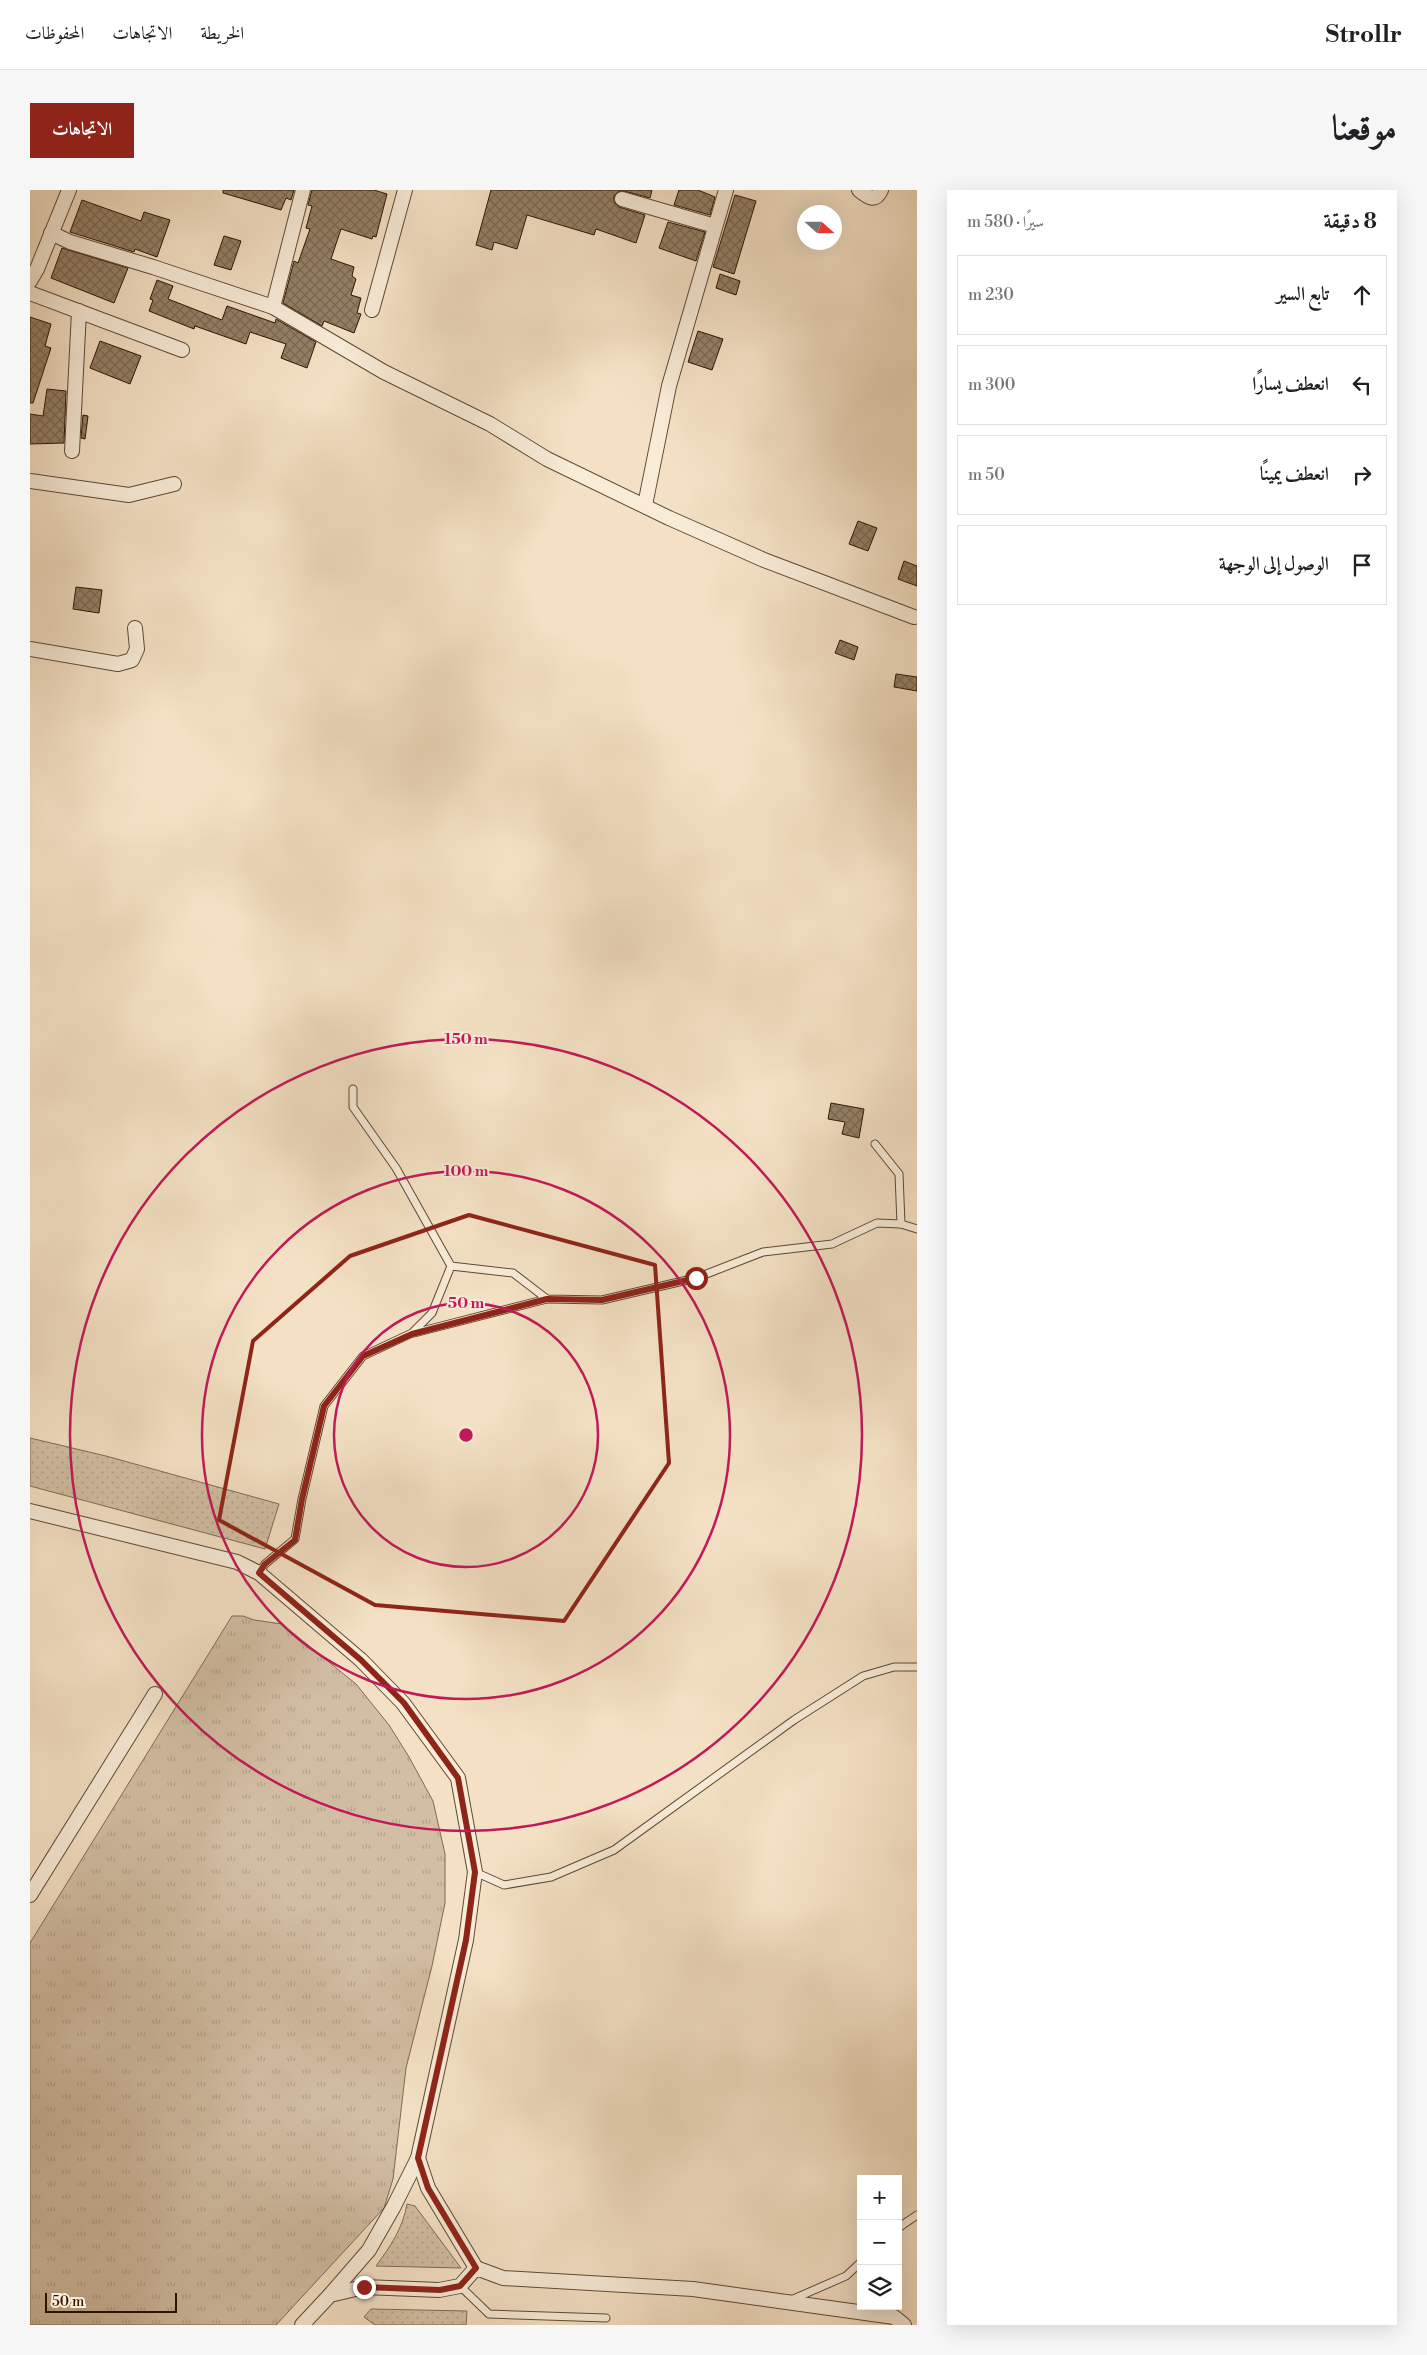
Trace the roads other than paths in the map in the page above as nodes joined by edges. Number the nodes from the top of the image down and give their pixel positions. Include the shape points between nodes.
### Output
1 (69, 190) edge
2 (303, 190) edge
3 (405, 190) edge
4 (726, 190) edge
5 (859, 190) edge
6 (881, 190) edge
7 (622, 199) dead end
8 (715, 226) junction
9 (51, 233) junction
10 (30, 281) edge
11 (30, 293) edge
12 (273, 307) junction
13 (372, 310) dead end
14 (78, 311) junction
15 (182, 350) dead end
16 (72, 451) dead end
17 (30, 480) edge
18 (174, 484) dead end
19 (645, 505) junction
20 (914, 618) dead end
21 (136, 628) dead end
22 (30, 649) edge
23 (353, 1089) dead end
24 (875, 1144) dead end
25 (901, 1224) junction
26 (917, 1229) edge
27 (451, 1266) junction
28 (547, 1299) junction
29 (412, 1334) junction
30 (30, 1511) edge
31 (259, 1573) junction
32 (917, 1667) edge
33 (155, 1694) dead end
34 (475, 1872) junction
35 (30, 1895) edge
36 (418, 2158) junction
37 (917, 2215) edge
38 (902, 2225) edge
39 (858, 2265) edge
40 (476, 2268) junction
41 (460, 2286) junction
42 (330, 2295) junction
43 (786, 2302) junction
44 (606, 2318) dead end
45 (302, 2325) edge
46 (904, 2325) edge

1 - 9 street
2 - 12 street
3 - 13 street
4 - 8 street
5 - 6 street via 873,198
7 - 8 street
8 - 19 street via 669,386
9 - 10 street
9 - 12 street via 70,242
11 - 14 street
12 - 19 street via 384,372 490,424 547,459
14 - 15 street
14 - 16 street
17 - 18 street via 129,495
19 - 20 street via 764,560
21 - 22 street via 137,649 132,660 118,664
23 - 27 lane via 353,1107 396,1168
24 - 25 lane via 899,1174
25 - 26 lane
25 - 28 lane via 877,1223 832,1244 763,1252 696,1278 602,1300
27 - 28 lane via 513,1273
27 - 29 lane via 432,1313
28 - 29 lane
29 - 31 lane via 363,1356 324,1406 295,1540 265,1564
30 - 31 street via 237,1562
31 - 34 street via 361,1660 404,1703 458,1778
32 - 34 lane via 894,1667 863,1676 794,1720 614,1850 551,1877 504,1885
33 - 35 street
34 - 36 street via 466,1940
36 - 40 street via 428,2188
36 - 42 street via 368,2250
37 - 38 lane
39 - 43 lane via 846,2276
40 - 41 street
40 - 43 street via 503,2278 693,2289
41 - 42 street via 440,2290 364,2287
41 - 44 lane via 489,2314
42 - 45 street
43 - 46 street via 894,2317

